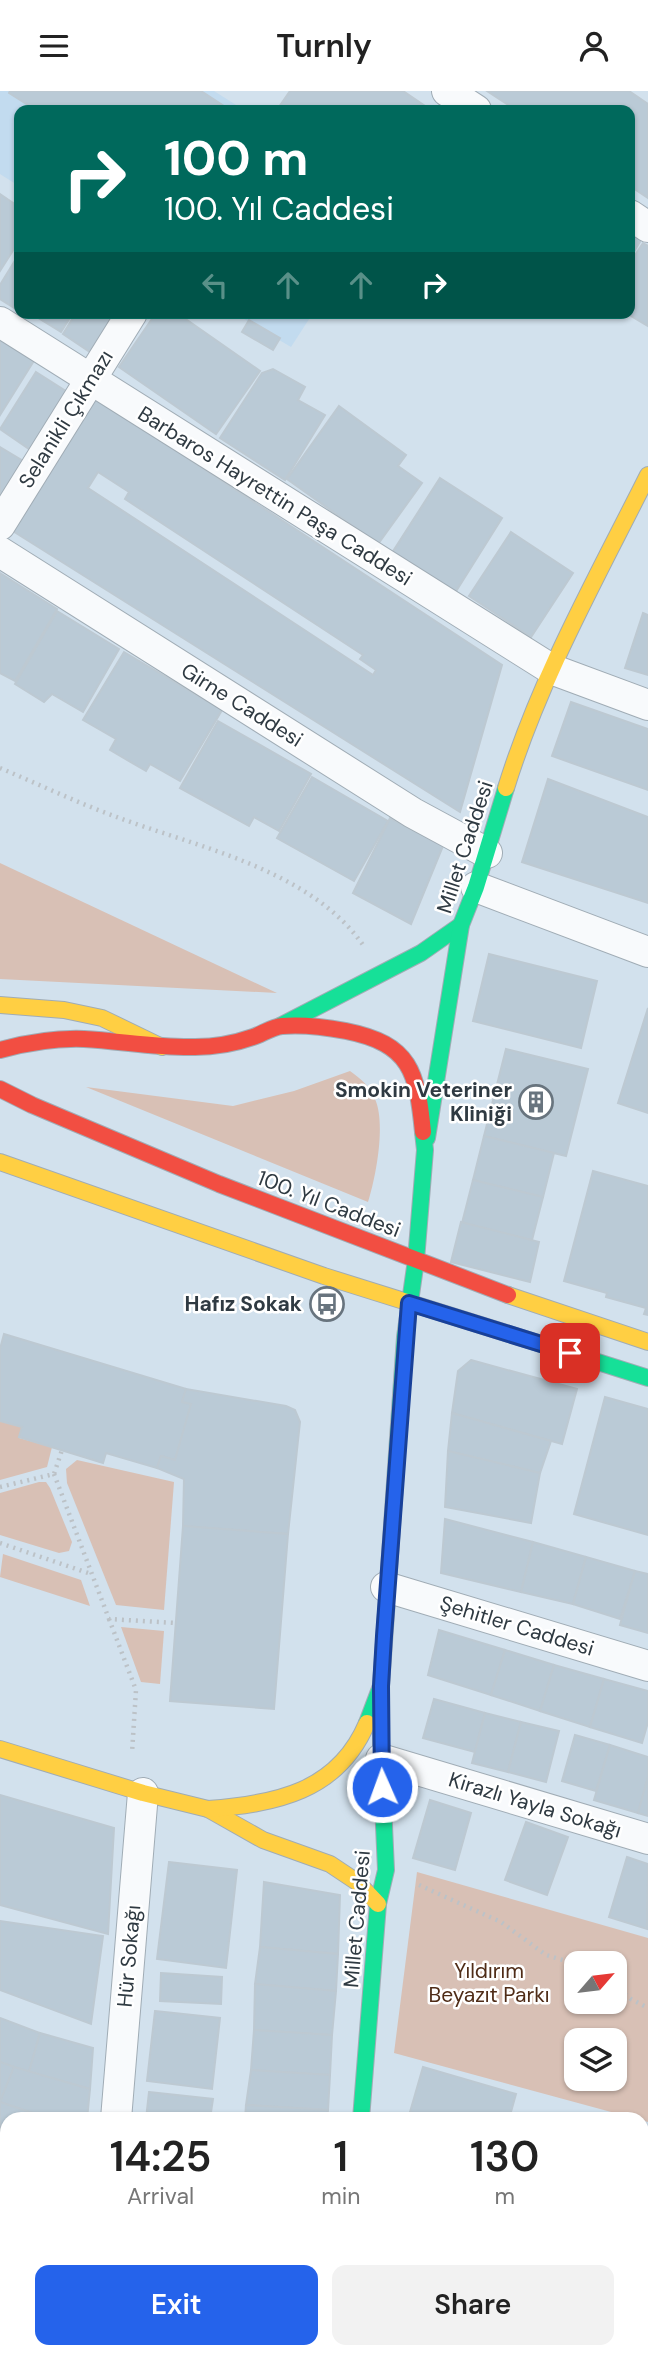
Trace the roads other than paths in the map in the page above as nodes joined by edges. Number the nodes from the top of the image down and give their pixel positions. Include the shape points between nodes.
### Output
1 (447, 91) edge
2 (468, 105) edge
3 (128, 319) edge
4 (0, 322) edge
5 (91, 380) junction
6 (648, 474) edge
7 (0, 525) edge
8 (0, 552) edge
9 (551, 669) junction
10 (648, 705) edge
11 (487, 853) junction
12 (476, 887) junction
13 (461, 925) junction
14 (648, 952) edge
15 (0, 1005) edge
16 (280, 1026) junction
17 (162, 1047) junction
18 (0, 1050) edge
19 (0, 1089) edge
20 (425, 1150) junction
21 (0, 1162) edge
22 (416, 1260) junction
23 (409, 1303) junction
24 (648, 1342) edge
25 (648, 1378) edge
26 (386, 1587) junction
27 (648, 1666) edge
28 (381, 1686) junction
29 (0, 1749) edge
30 (381, 1759) junction
31 (137, 1791) junction
32 (208, 1809) junction
33 (648, 1839) edge
34 (378, 1904) junction
35 (116, 2112) edge
36 (362, 2112) edge

1 - 2 street
3 - 5 street, Selanikli Çıkmazı
4 - 5 street, Barbaros Hayrettin Paşa Caddesi
5 - 7 street, Selanikli Çıkmazı
5 - 9 street, Barbaros Hayrettin Paşa Caddesi
6 - 9 main road, Millet Caddesi
8 - 11 street, Girne Caddesi via 413,813
9 - 10 street, Barbaros Hayrettin Paşa Caddesi
9 - 11 main road, Millet Caddesi via 515,759
11 - 12 main road, Millet Caddesi
12 - 13 main road, Millet Caddesi
12 - 14 street
13 - 16 main road via 421,953
13 - 20 main road, Millet Caddesi
15 - 17 main road via 102,1018
16 - 17 main road via 212,1045
16 - 20 main road via 317,1026 370,1036 398,1051 413,1074
17 - 18 main road via 82,1039
19 - 22 main road, 100. Yıl Caddesi via 219,1184
20 - 22 main road, Millet Caddesi
21 - 23 main road
22 - 23 main road, Millet Caddesi
22 - 24 main road, 100. Yıl Caddesi
23 - 25 main road
23 - 26 main road, Millet Caddesi
26 - 27 street, Şehitler Caddesi
26 - 28 main road, Millet Caddesi
28 - 30 main road, Millet Caddesi
28 - 32 main road via 360,1737 333,1772 304,1792 254,1806
29 - 31 main road
30 - 33 street, Kirazlı Yayla Sokağı
30 - 34 main road, Millet Caddesi via 386,1870
31 - 32 main road
31 - 35 street, Hür Sokağı
32 - 34 main road via 263,1840 330,1864
34 - 36 main road, Millet Caddesi

